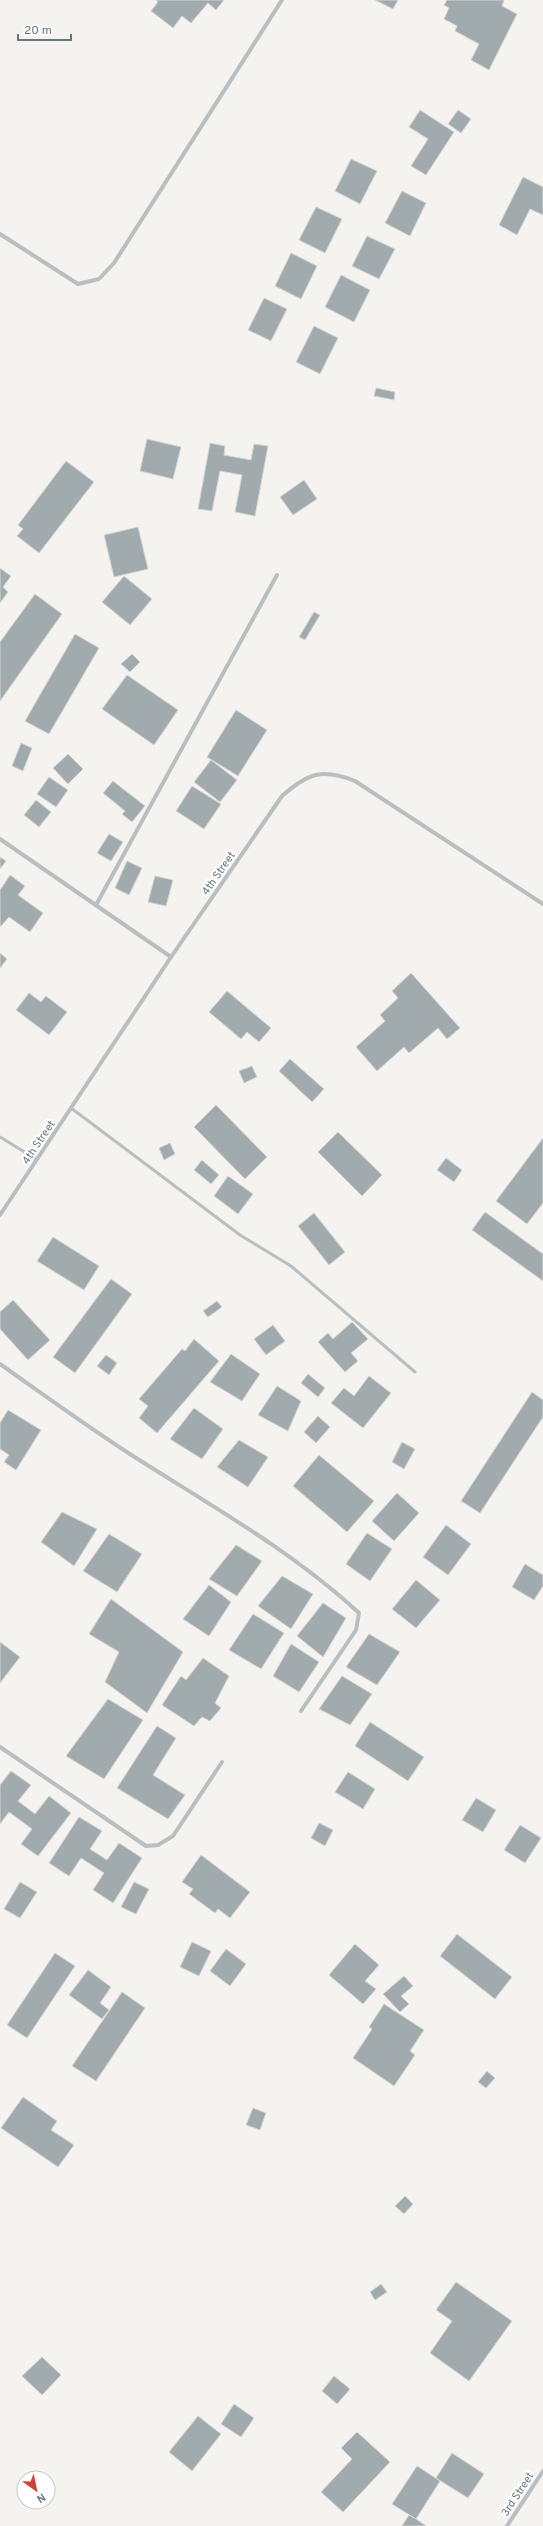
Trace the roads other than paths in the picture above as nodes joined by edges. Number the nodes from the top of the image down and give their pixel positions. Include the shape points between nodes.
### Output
1 (282, 0) edge
2 (0, 234) edge
3 (277, 575) dead end
4 (0, 839) edge
5 (543, 904) edge
6 (96, 905) junction
7 (171, 957) junction
8 (71, 1108) junction
9 (0, 1137) edge
10 (36, 1160) junction
11 (0, 1215) edge
12 (0, 1364) edge
13 (415, 1372) dead end
14 (301, 1711) dead end
15 (0, 1747) edge
16 (222, 1762) dead end
17 (543, 2471) edge
18 (507, 2526) edge

1 - 2 street via 114,263 99,279 78,284
3 - 6 street
4 - 6 street
5 - 7 street, 4th Street via 355,782 336,773 316,774 299,781 282,796
6 - 7 street
7 - 8 street, 4th Street
8 - 10 street, 4th Street
8 - 13 lane via 240,1235 291,1266
9 - 10 lane
10 - 11 street, 4th Street
12 - 14 street via 132,1455 220,1510 331,1587 359,1613 356,1630
15 - 16 street via 146,1846 158,1846 173,1836
17 - 18 street, 3rd Street

